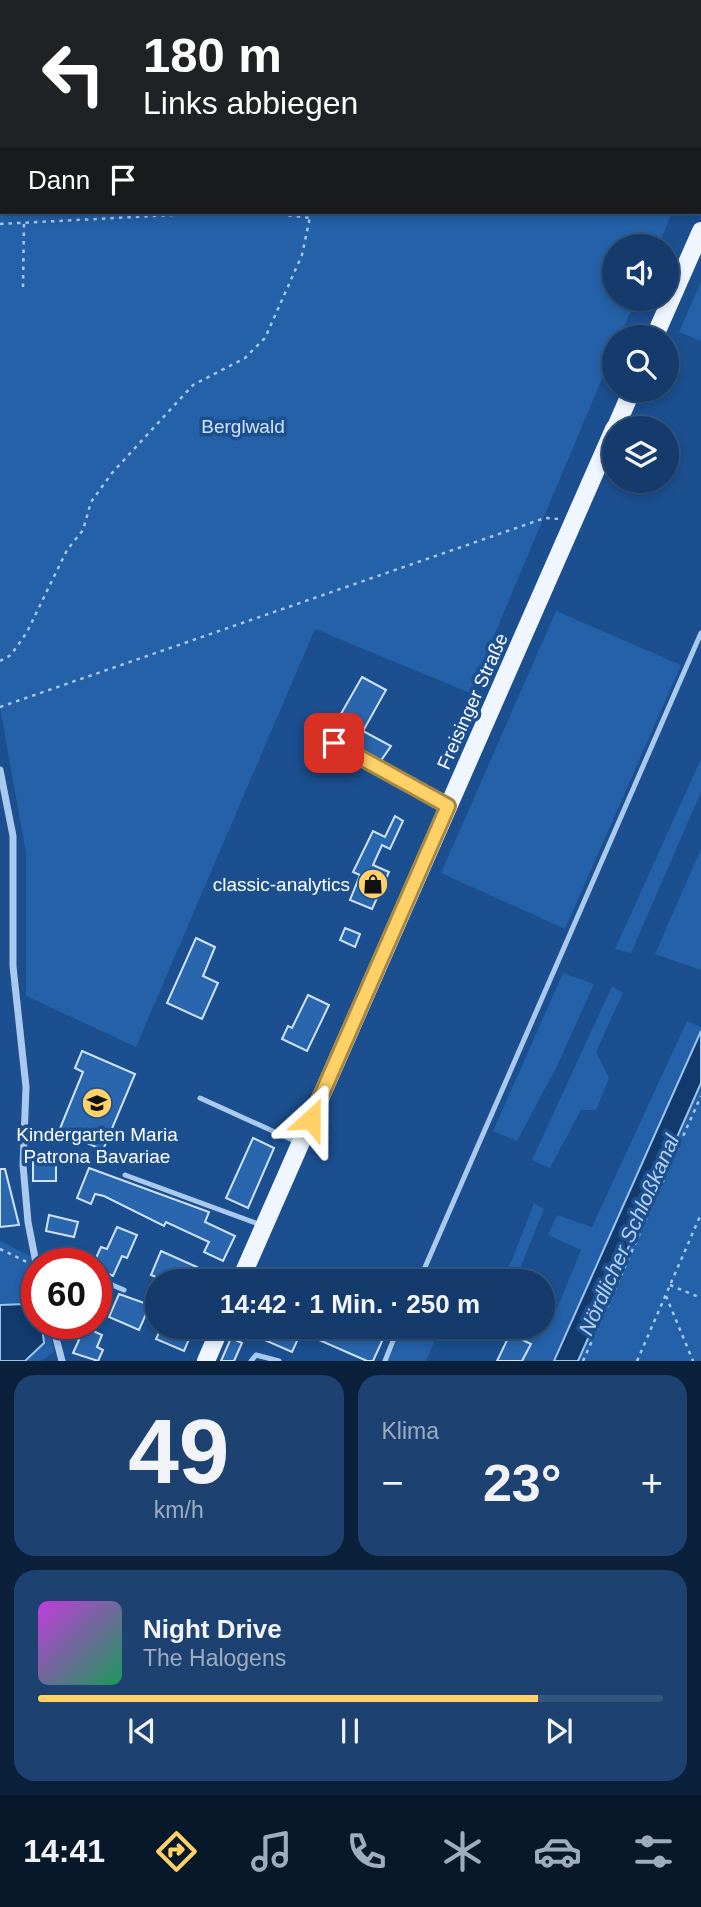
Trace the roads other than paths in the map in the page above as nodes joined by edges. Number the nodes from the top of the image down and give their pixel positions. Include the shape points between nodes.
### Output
1 (701, 231) edge
2 (660, 325) edge
3 (602, 456) edge
4 (701, 633) edge
5 (334, 743) dead end
6 (0, 770) edge
7 (448, 806) junction
8 (200, 1098) dead end
9 (300, 1143) junction
10 (125, 1175) dead end
11 (264, 1226) junction
12 (33, 1248) edge
13 (245, 1269) edge
14 (424, 1269) edge
15 (112, 1285) edge
16 (124, 1290) dead end
17 (56, 1339) edge
18 (215, 1339) edge
19 (394, 1339) edge
20 (62, 1361) edge
21 (206, 1361) edge
22 (251, 1361) edge
23 (279, 1361) edge
24 (385, 1361) edge

1 - 2 main road
3 - 7 main road, Freisinger Straße
4 - 14 lane
5 - 7 lane
6 - 12 street via 13,836 13,966 26,1087 23,1166
7 - 9 main road, Freisinger Straße
8 - 9 lane
9 - 11 main road, Freisinger Straße
10 - 11 lane
11 - 13 main road, Freisinger Straße
15 - 16 lane
17 - 20 street
18 - 21 main road
19 - 24 lane
22 - 23 lane via 256,1355

